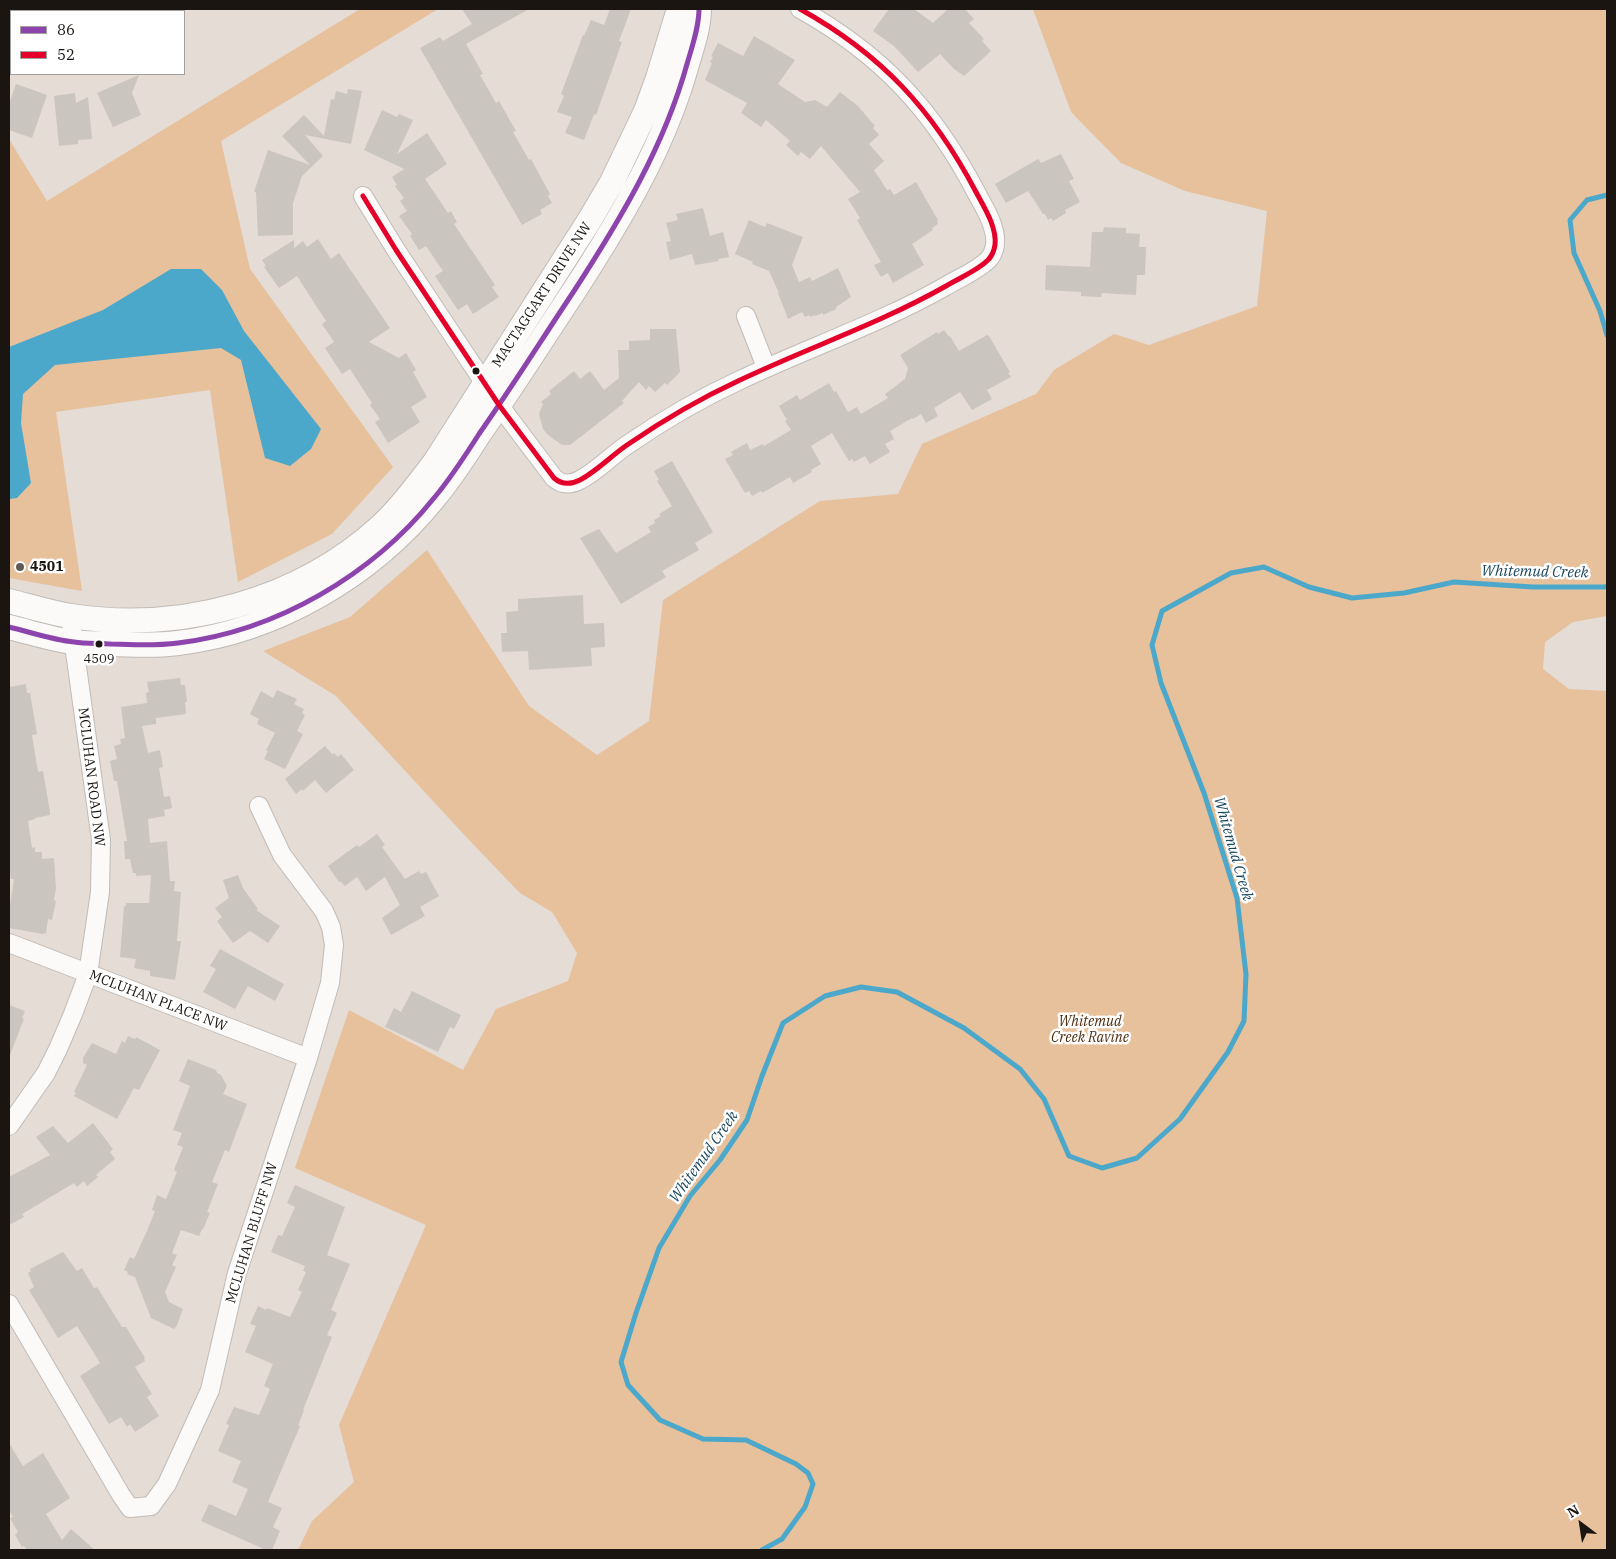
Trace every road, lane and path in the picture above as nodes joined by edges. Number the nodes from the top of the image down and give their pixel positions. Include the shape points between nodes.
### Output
1 (679, 9) edge
2 (699, 9) edge
3 (800, 9) edge
4 (363, 196) dead end
5 (746, 316) dead end
6 (766, 368) junction
7 (485, 384) junction
8 (499, 405) junction
9 (9, 601) edge
10 (70, 616) junction
11 (9, 627) edge
12 (74, 642) junction
13 (259, 806) dead end
14 (9, 943) edge
15 (88, 974) junction
16 (308, 1058) junction
17 (9, 1126) edge
18 (9, 1304) edge

1 - 7 street, MACTAGGART DRIVE NW via 646,111 612,182
2 - 8 street, MACTAGGART DRIVE NW via 684,77 642,177 602,247
3 - 6 street via 855,44 923,108 984,206 993,226 995,248 979,267 924,298 863,328
4 - 7 street
5 - 6 street
6 - 8 street via 675,414 572,483 564,484 554,478
7 - 8 street
7 - 10 street, MACTAGGART DRIVE NW via 435,462 401,504 365,540 317,572 265,596 208,613 151,621
8 - 12 street, MACTAGGART DRIVE NW via 417,517 372,559 321,594 273,617 212,637 149,645
9 - 10 street, MACTAGGART DRIVE NW
10 - 12 street, MCLUHAN ROAD NW
11 - 12 street, MACTAGGART DRIVE NW
12 - 15 street, MCLUHAN ROAD NW via 101,840 100,892
13 - 16 street, MCLUHAN BLUFF NW via 282,855 324,912 331,927 334,945 330,983
14 - 15 street, MCLUHAN PLACE NW
15 - 16 street, MCLUHAN PLACE NW
15 - 17 street, MCLUHAN ROAD NW via 58,1050
16 - 18 street, MCLUHAN BLUFF NW via 237,1273 210,1390 167,1484 151,1506 130,1508

